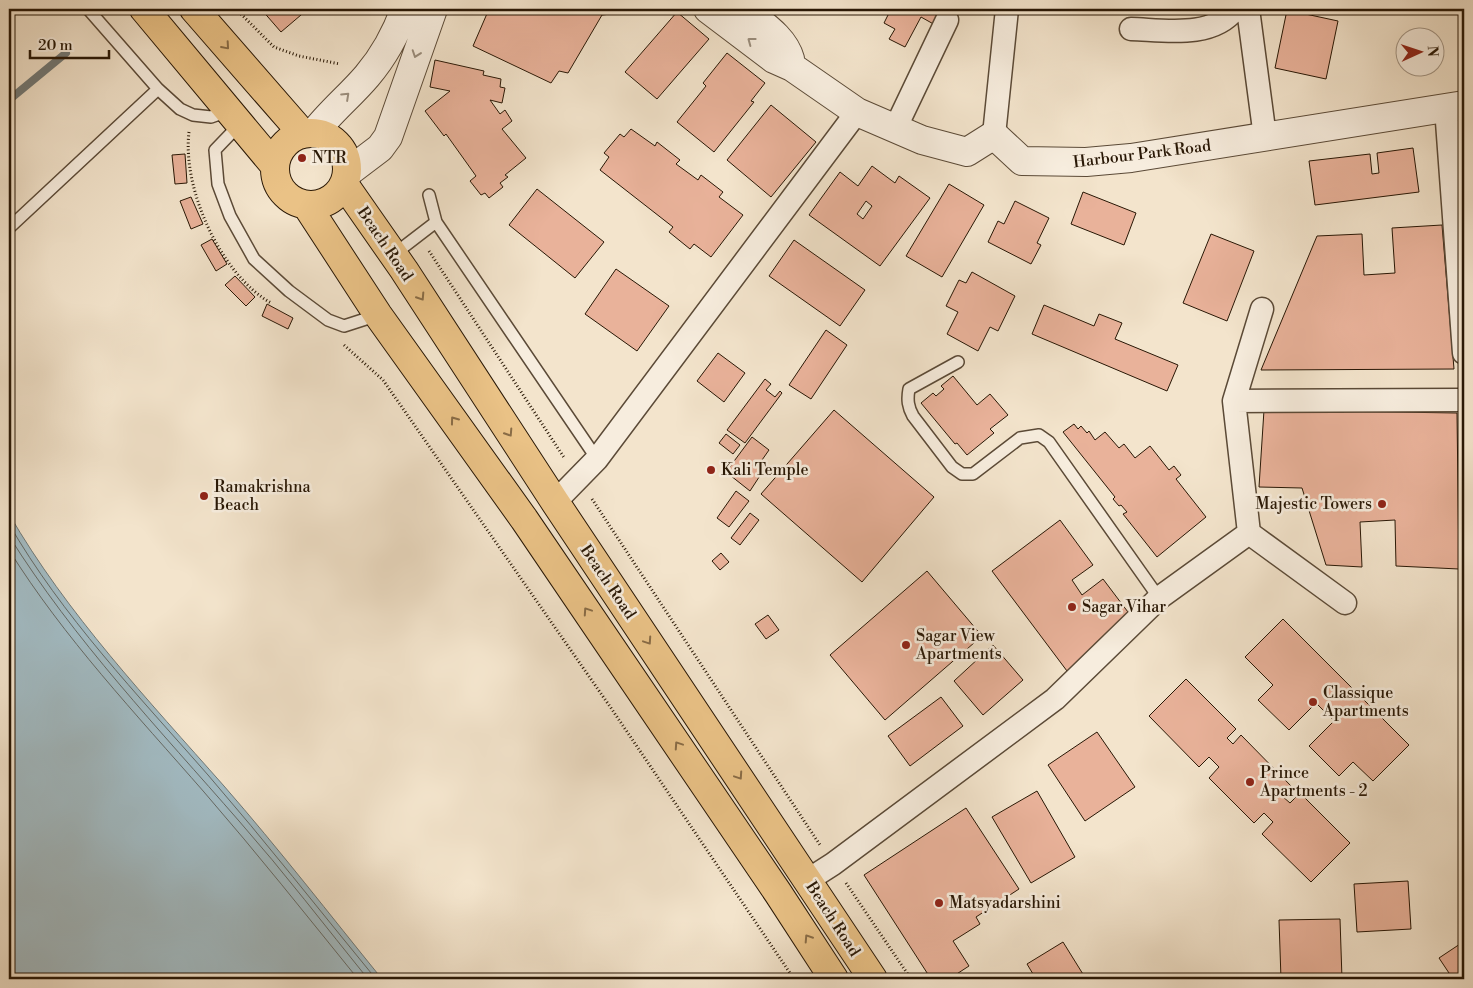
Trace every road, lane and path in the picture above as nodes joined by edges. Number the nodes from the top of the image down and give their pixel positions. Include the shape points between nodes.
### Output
1 (88, 9) edge
2 (144, 9) edge
3 (194, 9) edge
4 (236, 9) edge
5 (405, 9) edge
6 (433, 9) edge
7 (708, 9) edge
8 (744, 9) edge
9 (1007, 9) edge
10 (1235, 9) edge
11 (1248, 9) edge
12 (947, 20) dead end
13 (1131, 29) dead end
14 (343, 64) dead end
15 (792, 67) junction
16 (158, 89) junction
17 (1455, 106) edge
18 (857, 112) junction
19 (235, 117) junction
20 (895, 129) junction
21 (308, 134) junction
22 (994, 135) junction
23 (1265, 137) junction
24 (188, 143) dead end
25 (274, 166) junction
26 (345, 178) junction
27 (429, 195) dead end
28 (307, 206) junction
29 (436, 222) junction
30 (9, 228) edge
31 (420, 234) junction
32 (393, 255) junction
33 (276, 306) dead end
34 (1262, 309) dead end
35 (378, 315) junction
36 (340, 343) dead end
37 (1464, 353) edge
38 (958, 362) dead end
39 (1464, 400) edge
40 (1234, 401) junction
41 (597, 459) junction
42 (578, 478) junction
43 (555, 502) junction
44 (1249, 533) junction
45 (1159, 598) junction
46 (1345, 603) dead end
47 (833, 864) junction
48 (808, 880) junction
49 (794, 979) edge
50 (834, 979) edge
51 (873, 979) edge
52 (911, 979) edge

1 - 16 lane
2 - 19 main road, Beach Road
3 -> 21 main road, Beach Road
4 - 14 path via 274,47 299,56
21 -> 5 street via 366,77 389,47
6 -> 26 street via 388,137
15 -> 7 street via 774,59
8 - 15 street via 777,37 787,50
9 - 22 street
10 - 13 street via 1216,25 1184,30
11 - 23 street
12 - 20 street
15 - 18 street
16 - 19 lane via 180,109 193,114
16 - 30 lane
17 - 23 street, Harbour Park Road
17 - 37 street
18 - 20 street
18 - 41 street
19 - 25 main road, Beach Road
19 - 35 lane via 215,150 218,184 230,216 254,259 288,291 328,320 344,326
20 - 22 street via 967,152
21 - 25 main road via 292,138 284,145
21 - 26 main road, Beach Road via 325,136 342,151
22 - 23 street, Harbour Park Road via 1022,161 1053,162 1131,158
24 - 33 path via 192,186 209,229 232,267 261,298
25 - 28 main road, Beach Road via 280,188 287,197
26 - 28 main road via 329,201
26 - 32 main road, Beach Road
27 - 29 lane
28 - 35 main road, Beach Road
29 - 31 lane
29 - 41 lane
31 - 32 lane
31 - 42 path
32 -> 43 main road, Beach Road
34 - 40 street
50 -> 35 main road, Beach Road via 524,519
36 - 49 path via 383,380
38 - 45 lane via 909,389 908,398 912,416 952,467 962,474 972,474 1020,438 1039,435 1049,442
39 - 40 street
40 - 44 street
41 - 42 street
42 - 43 street
42 - 47 path
43 -> 48 main road, Beach Road
44 - 45 street
44 - 46 street
45 - 47 street via 1055,699
47 - 48 street
47 - 52 path
48 - 51 main road, Beach Road

